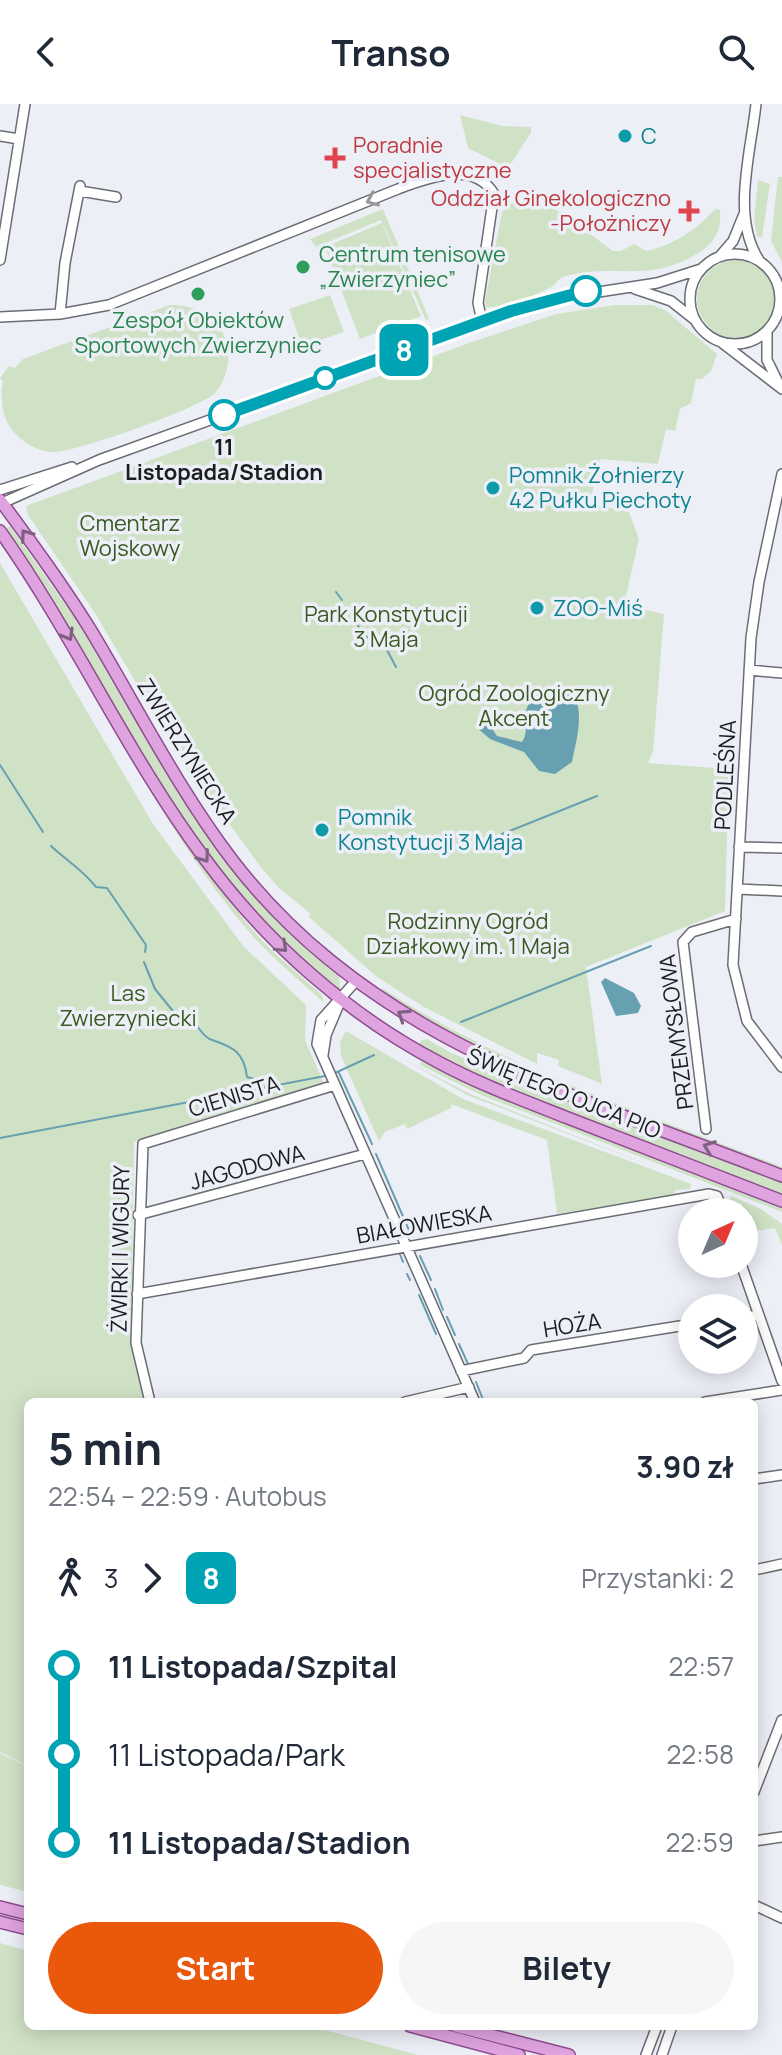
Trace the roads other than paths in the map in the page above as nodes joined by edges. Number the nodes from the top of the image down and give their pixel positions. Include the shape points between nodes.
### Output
1 (25, 104) edge
2 (756, 104) edge
3 (0, 136) edge
4 (19, 139) junction
5 (116, 197) dead end
6 (744, 214) junction
7 (719, 257) junction
8 (0, 260) edge
9 (761, 262) junction
10 (701, 269) junction
11 (778, 281) edge
12 (628, 288) junction
13 (60, 314) junction
14 (0, 317) edge
15 (778, 319) edge
16 (695, 320) junction
17 (482, 321) junction
18 (767, 331) junction
19 (721, 342) junction
20 (782, 389) edge
21 (782, 474) edge
22 (1, 499) edge
23 (0, 531) edge
24 (768, 540) junction
25 (782, 541) edge
26 (749, 670) junction
27 (782, 673) edge
28 (739, 847) junction
29 (782, 848) edge
30 (738, 889) junction
31 (782, 891) edge
32 (736, 919) junction
33 (355, 982) junction
34 (342, 999) junction
35 (429, 1031) junction
36 (415, 1049) junction
37 (782, 1067) edge
38 (334, 1083) junction
39 (706, 1129) dead end
40 (143, 1144) joint
41 (365, 1154) junction
42 (782, 1176) edge
43 (691, 1198) edge
44 (718, 1198) edge
45 (678, 1199) edge
46 (782, 1201) edge
47 (138, 1215) junction
48 (406, 1245) junction
49 (746, 1278) edge
50 (137, 1294) junction
51 (759, 1315) joint
52 (678, 1326) edge
53 (461, 1371) junction
54 (782, 1381) edge
55 (469, 1387) junction
56 (782, 1390) edge
57 (149, 1398) edge
58 (422, 1398) edge
59 (473, 1398) edge
60 (731, 1398) edge
61 (782, 1475) edge
62 (758, 1478) edge
63 (782, 1564) edge
64 (758, 1569) edge
65 (782, 1720) edge
66 (758, 1782) edge
67 (782, 1837) edge
68 (758, 1840) edge
69 (0, 1907) edge
70 (758, 1907) edge
71 (24, 1913) edge
72 (782, 1918) edge
73 (0, 1922) edge
74 (24, 1928) edge
75 (425, 2030) edge
76 (471, 2030) edge
77 (655, 2030) edge
78 (670, 2030) edge
79 (651, 2039) junction
80 (665, 2044) junction
81 (519, 2055) edge
82 (569, 2055) edge
83 (646, 2055) edge
84 (662, 2055) edge

1 - 4 street
2 - 6 street
3 - 4 street
4 - 8 street
5 - 13 street via 80,189
6 - 7 street via 733,241
6 - 9 street via 749,242
7 - 9 street via 741,254
7 - 10 street
9 - 11 street
10 - 12 street
10 - 16 street via 690,294
11 - 15 street
12 - 16 street via 655,293
12 - 17 street via 556,297
13 - 14 street
17 -> 13 street via 478,303 494,194 473,177 436,176 109,305
15 - 18 street
16 - 19 street
17 - 22 street
18 - 19 street via 740,344
18 - 20 street via 767,360
19 - 20 street
21 - 24 street, PODLEŚNA
33 -> 22 main road, ZWIERZYNIECKA via 282,917 219,843 68,595
23 -> 34 main road, ZWIERZYNIECKA via 204,859 271,938
24 - 25 street
24 - 26 street, PODLEŚNA
26 - 27 street
26 - 28 street, PODLEŚNA
28 - 29 street
28 - 30 street, PODLEŚNA
30 - 31 street
30 - 32 street, PODLEŚNA
32 - 37 street, PODLEŚNA via 733,965 741,1005 758,1040
32 - 39 street, PRZEMYSŁOWA via 692,932 683,942
33 - 34 street
35 -> 33 main road, ŚWIĘTEGO OJCA PIO
34 - 36 main road, ŚWIĘTEGO OJCA PIO
34 - 38 street via 328,1009 318,1028 317,1044
35 - 36 main road via 416,1036
42 -> 35 main road, ŚWIĘTEGO OJCA PIO via 497,1064
36 - 46 main road, ŚWIĘTEGO OJCA PIO via 474,1080
38 - 40 street, CIENISTA
38 - 41 street
40 - 47 street, ŻWIRKI I WIGURY
41 - 47 street, JAGODOWA
41 - 48 street
43 - 44 street, BIAŁOWIESKA
45 - 48 street, BIAŁOWIESKA
47 - 50 street, ŻWIRKI I WIGURY
48 - 50 street, BIAŁOWIESKA
48 - 53 street
49 - 51 street
50 - 57 street, ŻWIRKI I WIGURY via 136,1343
51 - 54 street
52 - 53 street, HOŻA via 531,1350 524,1358
53 - 55 street
55 - 58 street
55 - 59 street
56 - 60 street
61 - 62 street
63 - 64 street
65 - 66 street
67 - 68 street
69 - 71 main road
70 - 72 street
73 - 74 main road
75 - 81 main road
76 - 82 main road
77 - 79 street
78 - 80 street
79 - 80 street via 656,2046
79 - 83 street
80 - 84 street

